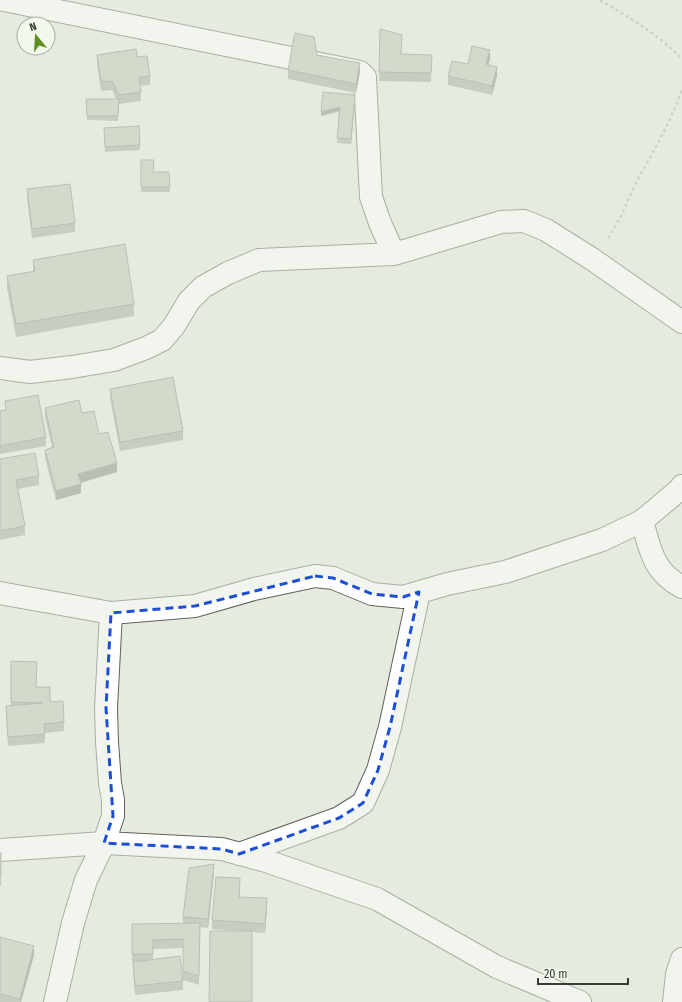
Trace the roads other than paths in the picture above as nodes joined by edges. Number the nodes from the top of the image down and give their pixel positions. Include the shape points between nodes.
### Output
1 (4, 0) edge
2 (394, 254) junction
3 (682, 322) edge
4 (0, 368) edge
5 (682, 486) edge
6 (642, 521) junction
7 (682, 586) edge
8 (419, 592) junction
9 (0, 593) edge
10 (111, 613) junction
11 (104, 843) junction
12 (0, 850) edge
13 (239, 854) junction
14 (682, 959) edge
15 (55, 1002) edge
16 (580, 1002) edge
17 (674, 1002) edge

1 - 2 street via 360,72 364,77 371,196
2 - 3 street via 501,222 524,222 546,230 592,259
2 - 4 street via 259,260 203,287 188,301 174,326 162,340 146,348 114,360 72,367 30,372
5 - 6 street
6 - 7 street via 656,565 672,582
6 - 8 street via 602,540 505,572
8 - 10 street via 403,597 372,594 333,578 315,576 195,606
8 - 13 street via 388,734 378,770 363,803 339,818
9 - 10 street
10 - 11 street via 106,708 113,816
11 - 12 street
11 - 13 street via 222,849
11 - 15 street via 86,880 73,923
13 - 16 street via 376,899 496,967
14 - 17 street via 677,974

